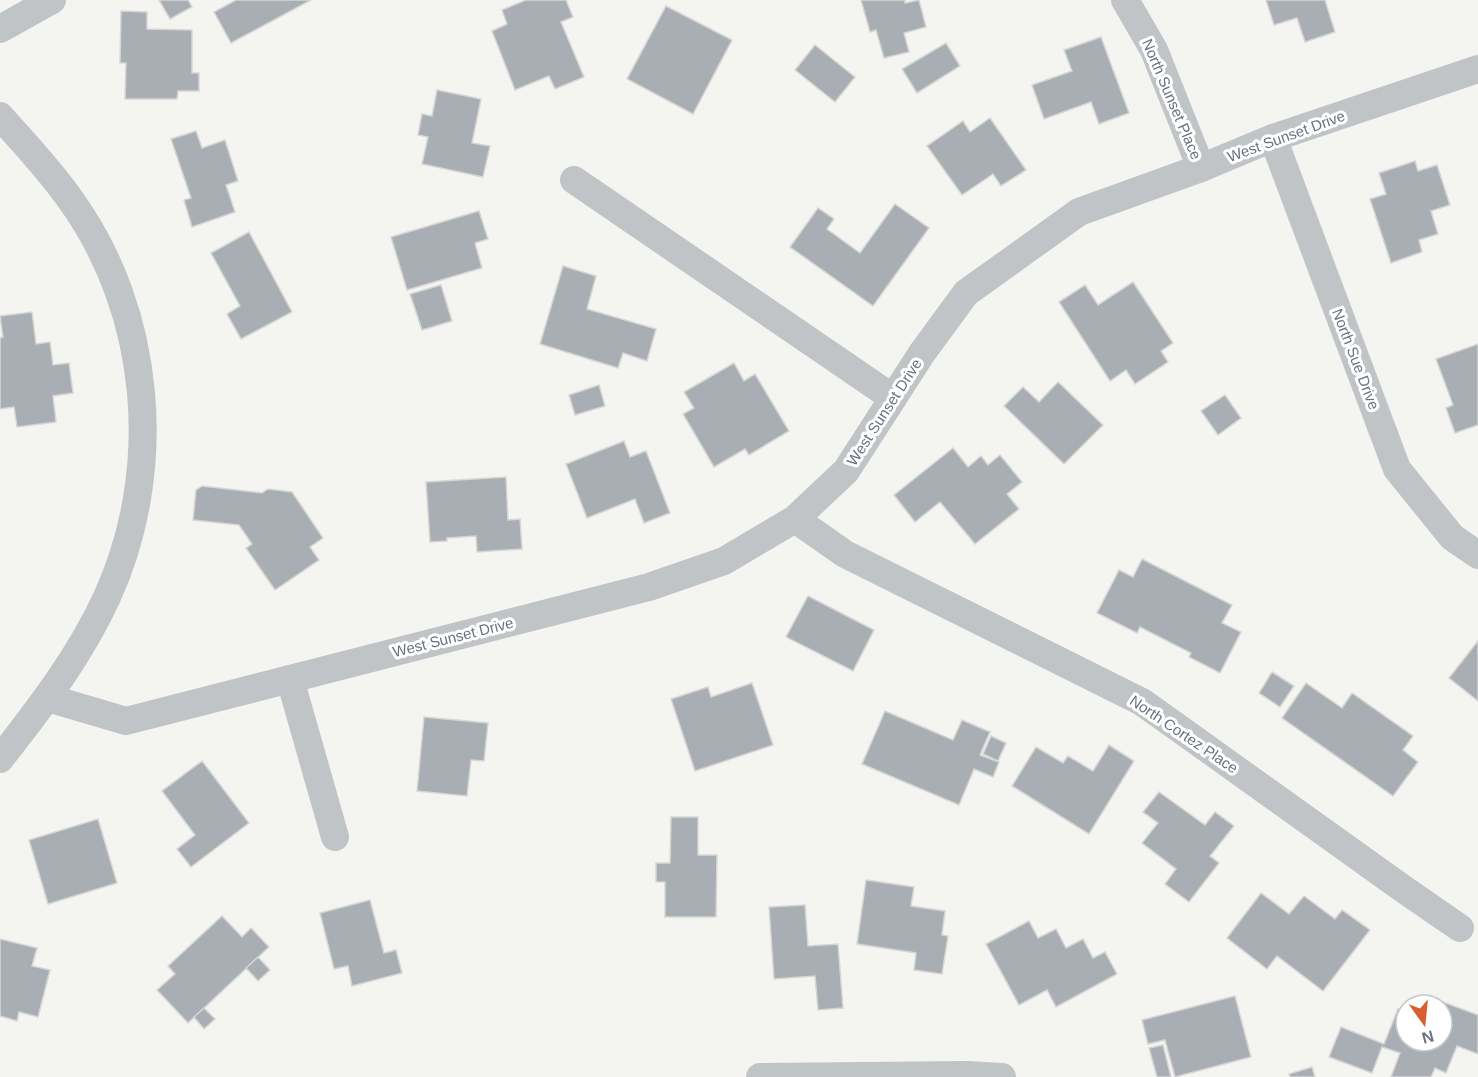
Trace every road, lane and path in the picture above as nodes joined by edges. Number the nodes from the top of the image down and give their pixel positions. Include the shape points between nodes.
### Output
1 (52, 0) edge
2 (1125, 0) edge
3 (0, 29) edge
4 (1478, 69) edge
5 (0, 116) edge
6 (1273, 138) junction
7 (1201, 168) junction
8 (574, 180) dead end
9 (893, 398) junction
10 (795, 519) junction
11 (1478, 555) edge
12 (290, 679) junction
13 (48, 698) junction
14 (0, 759) edge
15 (335, 837) dead end
16 (1460, 928) dead end
17 (759, 1077) edge
18 (1002, 1077) edge

1 - 3 street
2 - 7 street, North Sunset Place via 1154,50
4 - 6 street, West Sunset Drive
5 - 13 street via 71,200 95,239 115,281 129,325 139,370 143,416 136,509 124,553 86,638
6 - 7 street, West Sunset Drive
6 - 11 street, North Sue Drive via 1397,469 1452,537
7 - 9 street, West Sunset Drive via 1079,212 966,293
8 - 9 street
9 - 10 street, West Sunset Drive via 846,471
10 - 12 street, West Sunset Drive via 724,561 649,587
10 - 16 street, North Cortez Place via 845,554 1142,702
12 - 13 street, West Sunset Drive via 126,721
12 - 15 street
13 - 14 street
17 - 18 street

